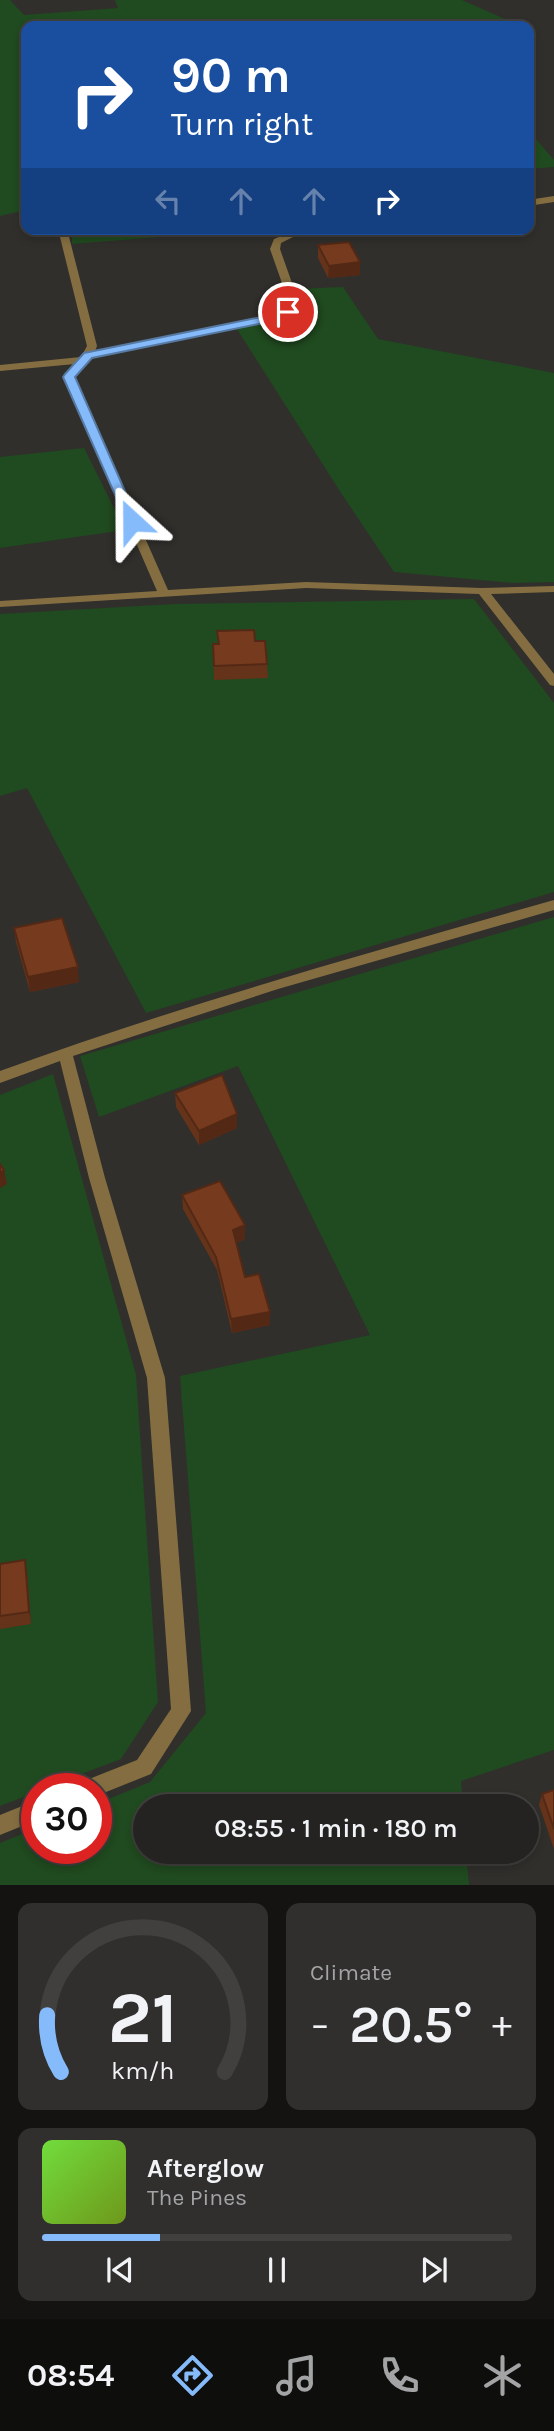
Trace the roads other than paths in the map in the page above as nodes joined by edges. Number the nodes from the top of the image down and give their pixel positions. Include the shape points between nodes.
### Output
1 (554, 200) edge
2 (534, 202) edge
3 (64, 235) edge
4 (291, 235) edge
5 (86, 358) junction
6 (0, 368) edge
7 (554, 589) edge
8 (482, 591) junction
9 (164, 593) junction
10 (0, 604) edge
11 (554, 682) edge
12 (554, 905) edge
13 (65, 1052) junction
14 (0, 1077) edge
15 (112, 1780) edge
16 (21, 1816) edge
17 (0, 1825) edge

1 - 2 street
3 - 5 street via 92,346
4 - 5 street via 277,241 275,249 293,300 288,312
5 - 6 street
5 - 9 street via 69,377
7 - 8 street
8 - 9 street via 306,585
8 - 11 street
9 - 10 street
12 - 13 street
13 - 14 street
13 - 15 street via 156,1378 181,1711 144,1767
16 - 17 street

